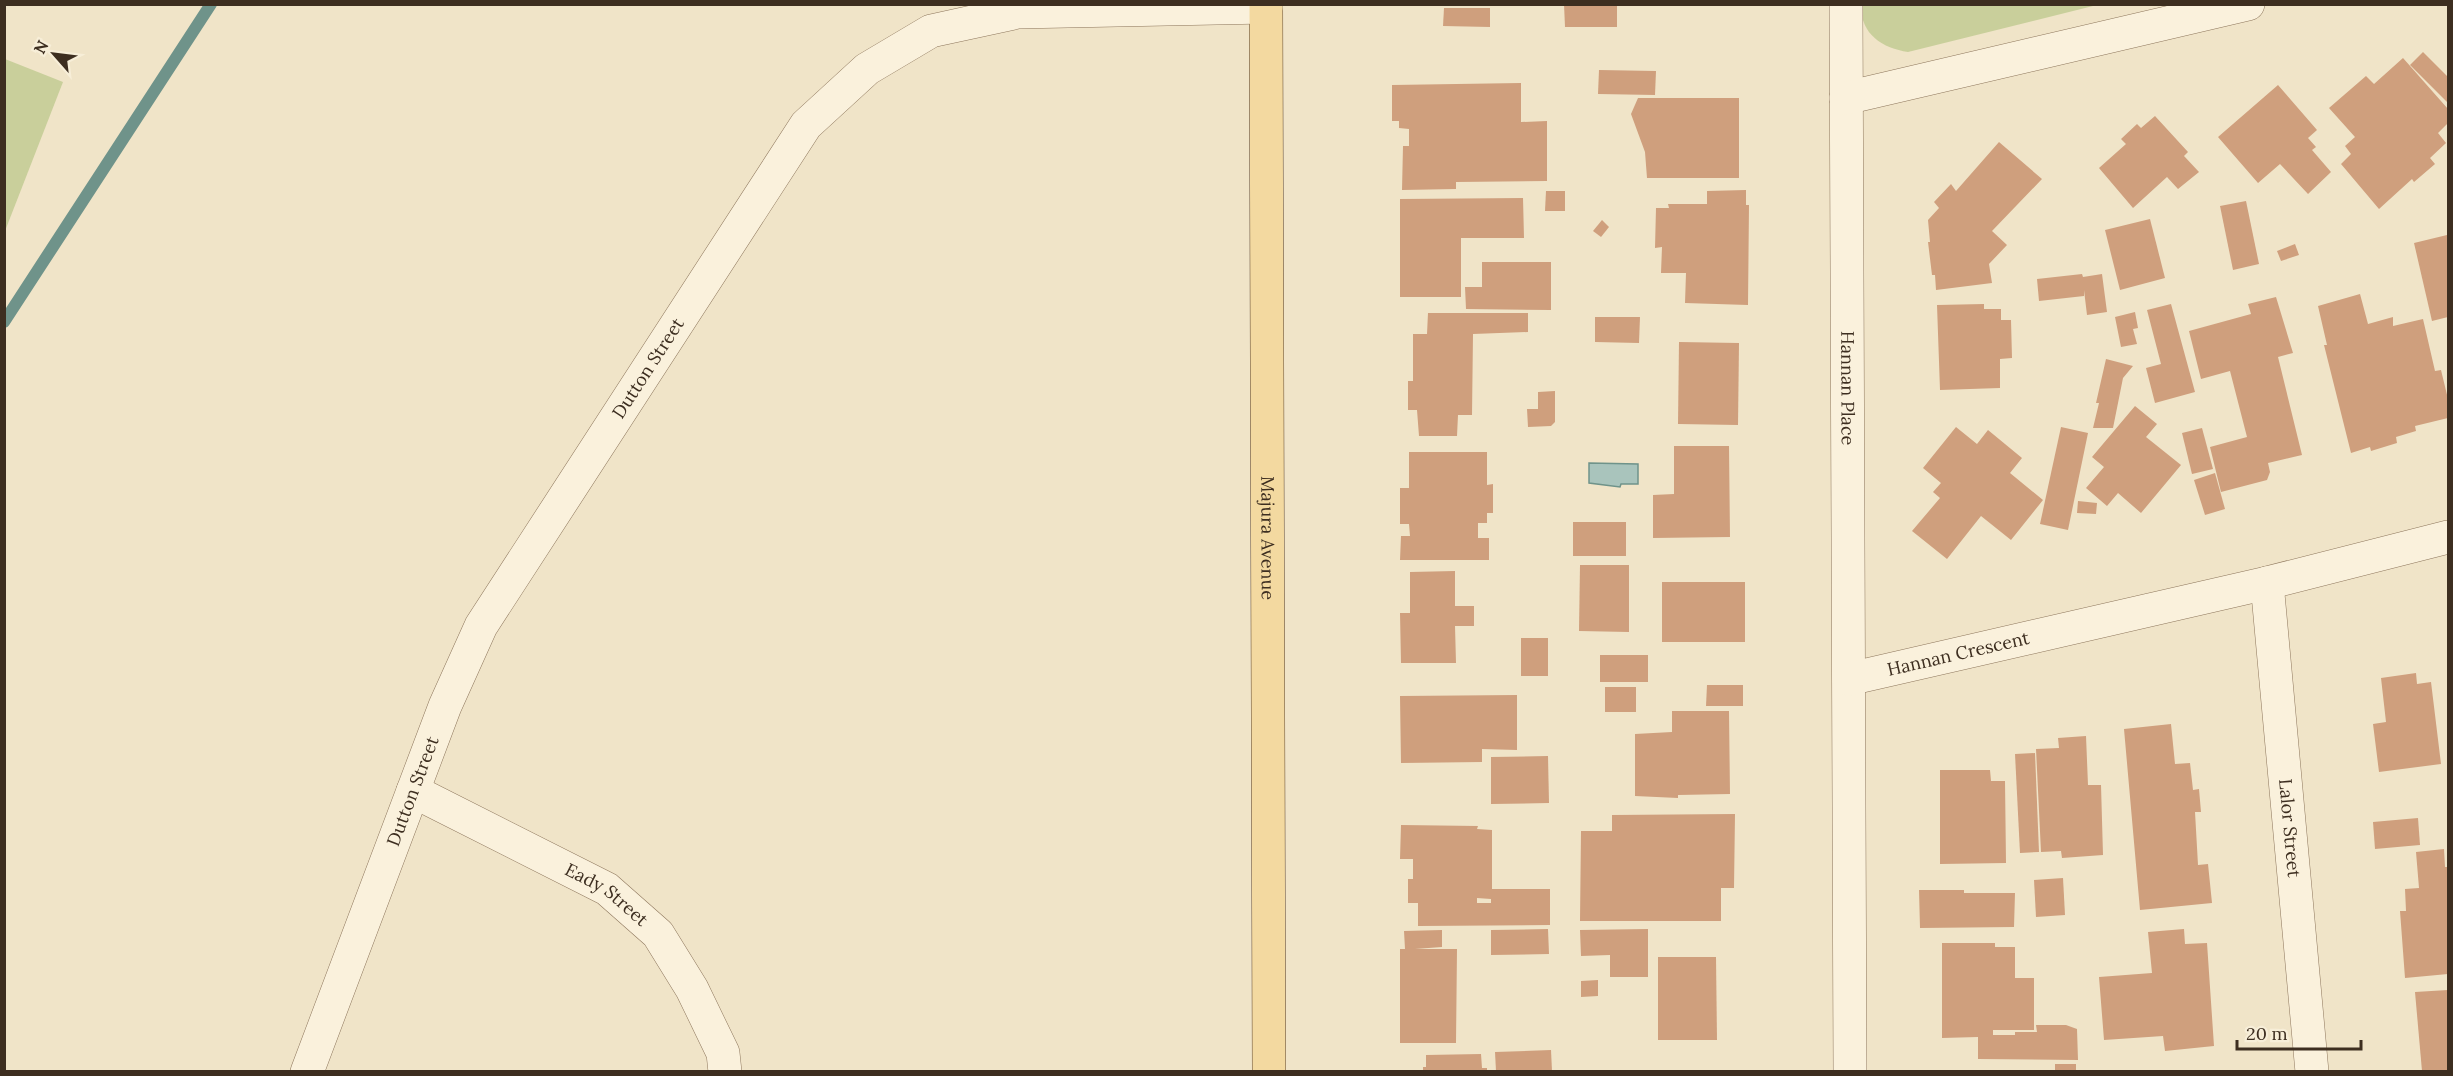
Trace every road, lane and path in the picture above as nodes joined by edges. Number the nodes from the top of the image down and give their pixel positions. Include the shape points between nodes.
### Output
1 (1846, 4) edge
2 (2248, 4) edge
3 (1266, 6) edge
4 (1846, 98) junction
5 (2448, 537) edge
6 (2267, 583) junction
7 (1849, 679) junction
8 (413, 791) junction
9 (307, 1071) edge
10 (725, 1071) edge
11 (1269, 1071) edge
12 (1850, 1071) edge
13 (2312, 1071) edge

1 - 4 street, Hannan Place
2 - 4 street
3 - 8 street, Dutton Street via 1018,12 931,31 867,69 806,125 482,626 445,706
3 - 11 main road, Majura Avenue
4 - 7 street, Hannan Place
5 - 6 street, Hannan Crescent
6 - 7 street, Hannan Crescent
6 - 13 street, Lalor Street
7 - 12 street
8 - 9 street, Dutton Street
8 - 10 street, Eady Street via 607,889 658,934 692,989 723,1053

